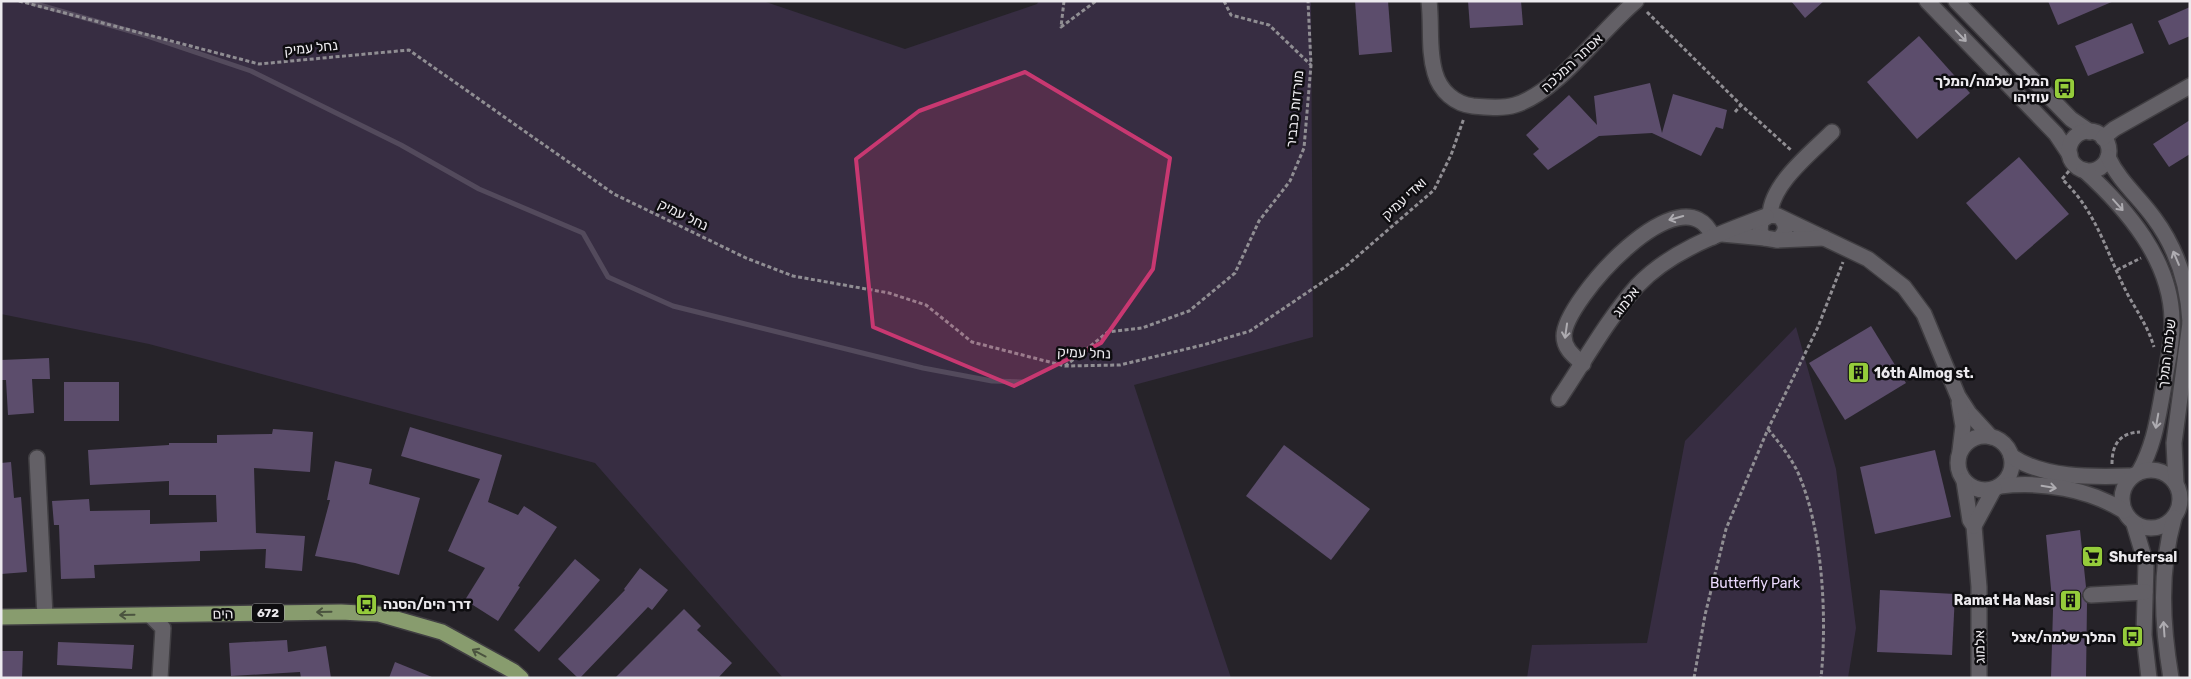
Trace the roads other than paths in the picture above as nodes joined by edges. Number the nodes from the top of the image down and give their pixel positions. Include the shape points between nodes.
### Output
1 (1430, 1) edge
2 (1927, 1) edge
3 (1956, 1) edge
4 (1630, 4) edge
5 (2190, 86) edge
6 (1832, 132) dead end
7 (2097, 135) junction
8 (2108, 157) junction
9 (2076, 163) junction
10 (1772, 216) junction
11 (1717, 236) junction
12 (1828, 238) junction
13 (1771, 239) junction
14 (2190, 322) edge
15 (1583, 364) junction
16 (1958, 396) junction
17 (1559, 399) dead end
18 (1991, 437) junction
19 (1960, 451) junction
20 (2011, 456) junction
21 (38, 458) dead end
22 (2136, 474) junction
23 (1964, 481) junction
24 (2176, 484) junction
25 (1997, 488) junction
26 (2124, 511) junction
27 (2174, 518) junction
28 (2134, 524) junction
29 (1974, 526) junction
30 (2145, 592) junction
31 (2092, 595) dead end
32 (150, 615) junction
33 (44, 616) junction
34 (1, 617) edge
35 (160, 678) edge
36 (521, 678) edge
37 (1979, 678) edge
38 (2149, 678) edge
39 (2171, 678) edge

1 - 4 street, אסתר המלכה via 1430,51 1436,75 1446,95 1468,105 1491,107 1514,105 1537,96 1588,50
2 -> 9 street, שלמה המלך via 2056,134
3 - 7 street via 2071,119
5 - 7 street via 2114,129
6 - 10 street via 1774,195
7 - 8 street via 2109,148
7 - 9 street via 2078,135 2073,140
8 - 9 street via 2099,168
14 -> 8 street, שלמה המלך via 2187,289 2175,253 2154,218 2116,174
9 -> 22 street, שלמה המלך via 2124,212 2153,252 2165,276 2172,306 2173,322 2155,435 2150,453
10 - 11 street, אלמוג
10 - 12 street
10 - 13 street via 1761,221 1759,228
10 - 13 street via 1785,224 1785,231
11 - 13 street
11 - 15 street, אלמוג via 1677,255 1638,286
11 -> 15 street via 1708,224 1697,217 1683,216 1671,218 1632,243 1589,289 1566,323 1565,343
12 - 13 street
12 - 16 street via 1885,270 1912,297 1933,333
14 - 24 street, שלמה המלך via 2174,443
15 - 17 street, אלמוג
16 - 18 street via 1968,413
16 - 19 street via 1963,426
18 - 19 street via 1973,438
18 - 20 street via 2005,444
19 - 23 street via 1958,470
20 - 22 street via 2040,470 2109,476
20 - 25 street via 2011,472
21 - 33 street
22 - 24 street via 2160,471
22 - 26 street via 2122,492
23 - 25 street via 1976,489
23 - 29 street, אלמוג via 1970,520
24 - 27 street via 2180,502
25 -> 26 street via 2034,485 2089,494
25 - 29 street
26 - 28 street
27 - 28 street via 2158,528
39 -> 27 street via 2163,592 2166,544
28 - 30 street via 2146,564
29 - 37 street, אלמוג via 1979,587
30 - 31 street
30 - 38 street via 2144,635
32 -> 33 main road, הים / 672
32 - 35 street via 163,628
36 -> 32 main road, הים / 672 via 442,632 379,614
33 - 34 main road, הים / 672

